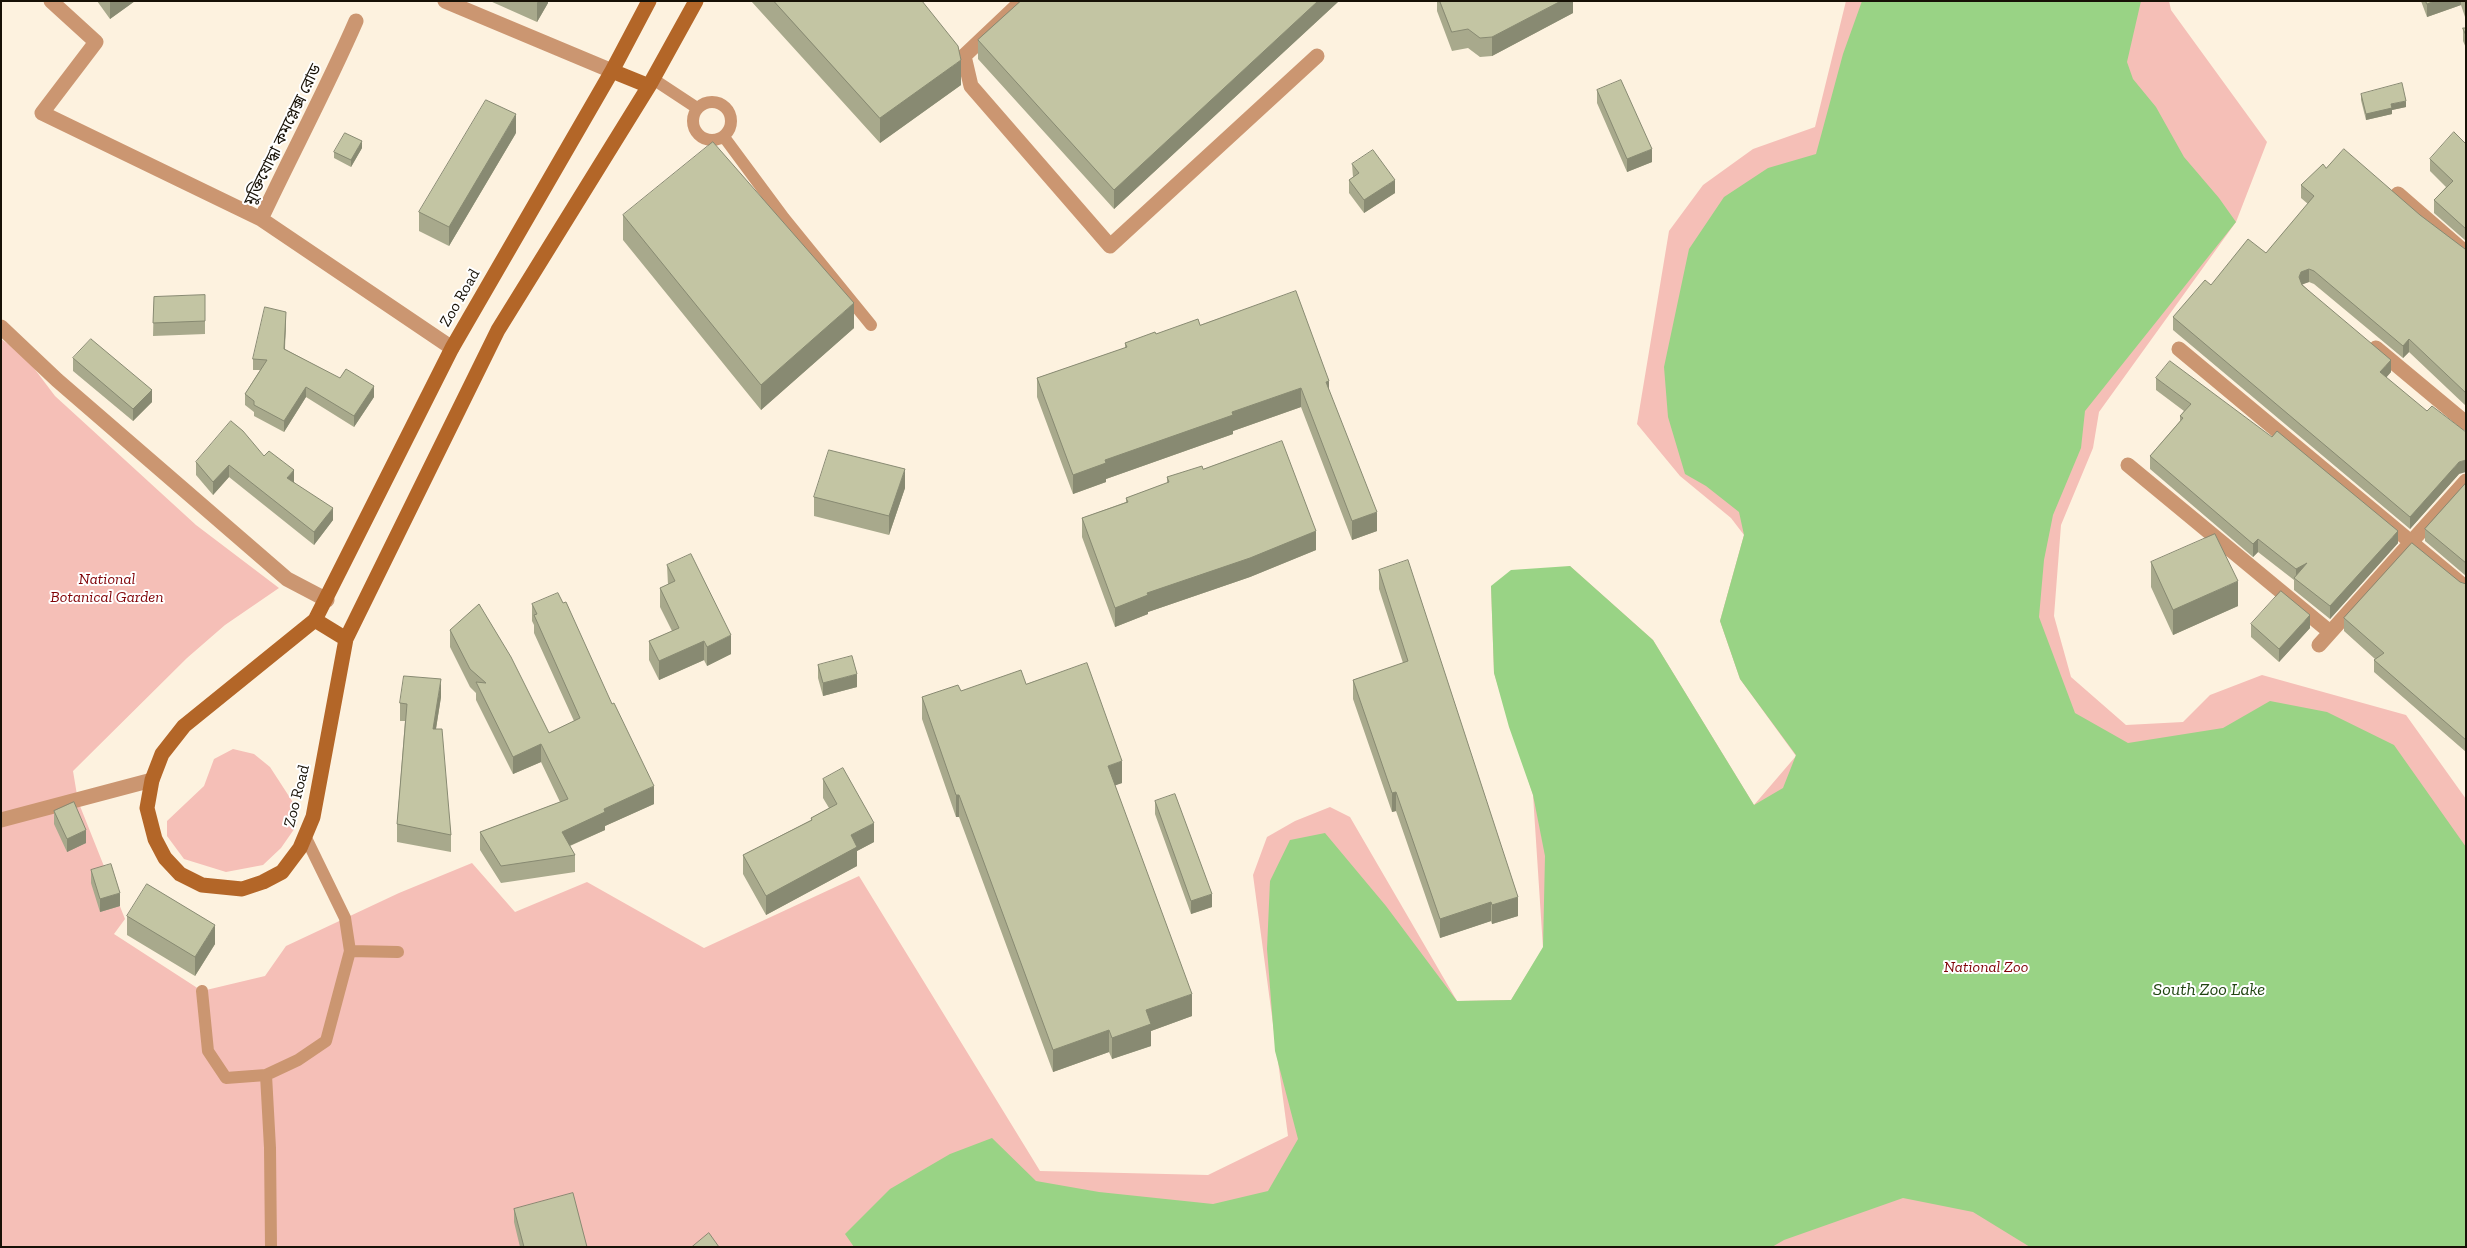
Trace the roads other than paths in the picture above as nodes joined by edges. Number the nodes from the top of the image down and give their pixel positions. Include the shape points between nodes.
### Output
1 (51, 1) edge
2 (445, 1) edge
3 (648, 1) edge
4 (696, 1) edge
5 (1022, 1) edge
6 (356, 21) dead end
7 (1317, 56) dead end
8 (612, 71) junction
9 (651, 82) junction
10 (698, 108) junction
11 (724, 137) junction
12 (2398, 194) edge
13 (261, 219) junction
14 (2466, 254) edge
15 (871, 325) dead end
16 (1, 327) edge
17 (2368, 341) edge
18 (452, 348) junction
19 (2179, 349) dead end
20 (2466, 423) edge
21 (2128, 465) dead end
22 (2466, 481) edge
23 (2411, 541) junction
24 (2466, 588) edge
25 (327, 600) junction
26 (315, 620) junction
27 (2330, 632) junction
28 (346, 639) junction
29 (2319, 646) dead end
30 (152, 780) junction
31 (1, 820) edge
32 (305, 836) junction
33 (350, 951) junction
34 (398, 952) dead end
35 (202, 991) dead end
36 (266, 1075) junction
37 (271, 1247) edge

1 - 13 street via 96,42 42,112
2 - 8 street
3 - 8 main road, Zoo Road
4 - 9 main road, Zoo Road
5 - 7 street via 964,56 970,86 1110,246
6 - 13 street, মুক্তিযোদ্ধা কমপ্লেক্স রোড
8 - 9 main road
8 - 18 main road, Zoo Road
9 - 10 lane
9 - 28 main road, Zoo Road via 498,330
10 - 11 lane via 693,120 696,132 712,140
10 - 11 lane via 714,102 726,107 732,119 729,132
11 - 15 lane via 784,218
12 - 14 street
13 - 18 street, মুক্তিযোদ্ধা কমপ্লেক্স রোড
16 - 25 street via 288,579
17 - 20 street
18 - 25 main road, Zoo Road
19 - 23 street
21 - 27 street
22 - 23 street
23 - 24 street
23 - 27 street
25 - 26 main road, Zoo Road
26 - 28 main road
26 - 30 main road, Zoo Road via 184,726 162,754
27 - 29 street
28 - 32 main road, Zoo Road via 312,817
30 - 31 street
30 - 32 main road, Zoo Road via 147,808 155,839 165,858 180,874 202,885 242,890 263,882 282,872
32 - 33 lane via 345,918
33 - 34 lane
33 - 36 lane via 326,1041 298,1060
35 - 36 lane via 208,1051 226,1078
36 - 37 lane

